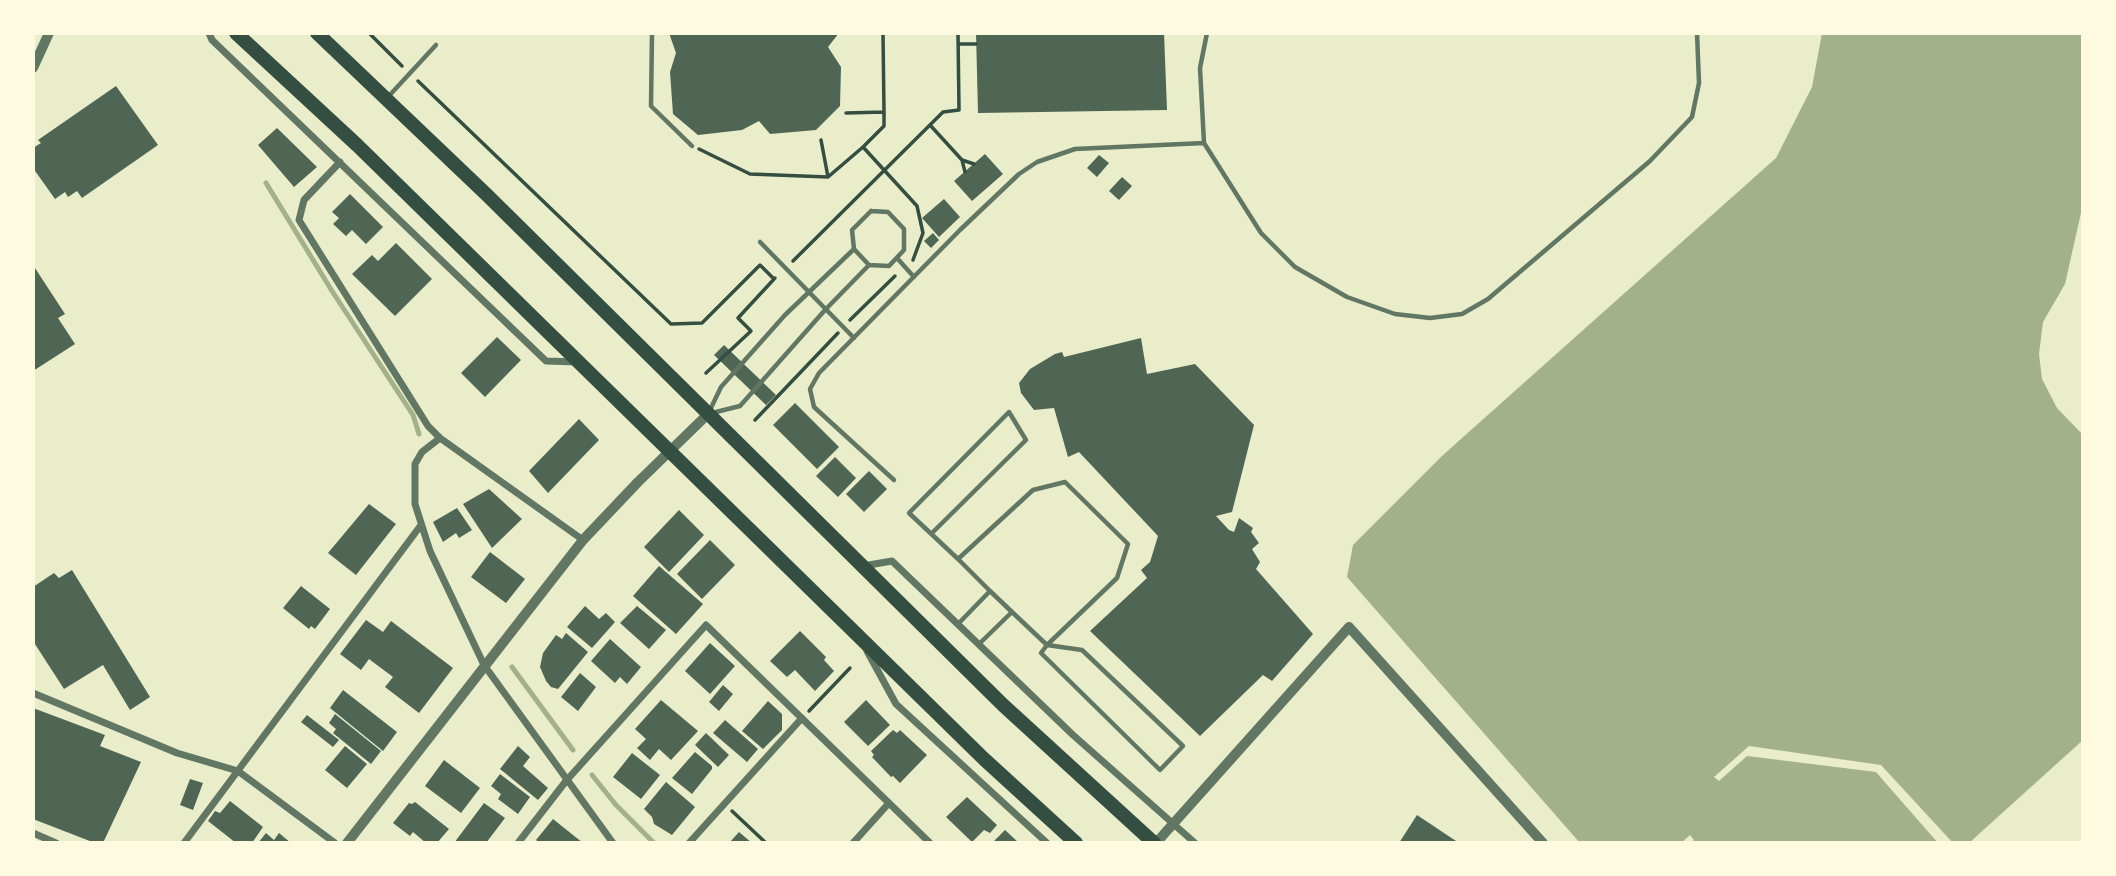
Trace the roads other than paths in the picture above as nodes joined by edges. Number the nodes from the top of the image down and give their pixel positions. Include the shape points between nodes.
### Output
1 (49, 33) edge
2 (209, 33) edge
3 (236, 33) edge
4 (317, 33) edge
5 (652, 33) edge
6 (1207, 33) edge
7 (1697, 33) edge
8 (436, 46) dead end
9 (33, 68) edge
10 (386, 98) junction
11 (1204, 144) junction
12 (692, 146) road end
13 (340, 162) junction
14 (760, 242) dead end
15 (854, 249) junction
16 (897, 258) junction
17 (869, 265) junction
18 (914, 277) junction
19 (809, 292) junction
20 (825, 310) junction
21 (854, 338) junction
22 (582, 363) junction
23 (708, 414) junction
24 (440, 438) junction
25 (670, 450) junction
26 (894, 480) dead end
27 (421, 525) junction
28 (931, 534) junction
29 (583, 540) junction
30 (957, 559) junction
31 (862, 566) junction
32 (990, 591) junction
33 (1012, 612) junction
34 (957, 625) junction
35 (861, 639) junction
36 (978, 645) junction
37 (1047, 645) junction
38 (484, 665) junction
39 (33, 693) edge
40 (803, 718) junction
41 (238, 771) junction
42 (566, 781) junction
43 (889, 803) junction
44 (1173, 824) junction
45 (33, 833) edge
46 (56, 843) edge
47 (184, 843) edge
48 (335, 843) edge
49 (347, 843) edge
50 (519, 843) edge
51 (613, 843) edge
52 (690, 843) edge
53 (853, 843) edge
54 (930, 843) edge
55 (1047, 843) edge
56 (1076, 843) edge
57 (1155, 843) edge
58 (1195, 843) edge
59 (1543, 843) edge

1 - 9 street
2 - 13 street
3 - 22 highway
4 - 10 highway
5 - 12 lane via 651,106
6 - 11 lane via 1200,68
7 - 11 lane via 1699,83 1692,117 1640,170 1488,299 1462,314 1430,318 1395,314 1347,296 1295,267 1261,233
8 - 10 lane
10 - 23 highway
11 - 18 lane via 1075,149 1037,162 1019,174
13 - 22 street via 546,361
13 - 24 street via 304,200 299,220 428,426
14 - 19 lane
15 - 16 lane via 852,230 871,211 888,212 904,229 904,250
15 - 17 lane
15 - 19 lane
16 - 17 lane via 889,266
16 - 18 lane
17 - 20 lane
18 - 21 lane
19 - 20 lane
19 - 23 lane via 721,387
20 - 21 lane
20 - 23 lane via 740,406
21 - 26 lane via 819,373 810,389 814,407
22 - 25 highway
23 - 25 street
23 - 31 highway
24 - 27 street via 415,464 415,504
24 - 29 street
25 - 29 street
25 - 35 highway
27 - 38 street
27 - 41 street
28 - 28 lane via 909,513 1009,412 1026,440
28 - 30 lane
29 - 38 street
30 - 32 lane
30 - 37 lane via 1033,490 1065,482 1128,544 1117,578
31 - 34 street via 892,561
31 - 57 highway via 1003,705
32 - 33 lane
32 - 34 lane
33 - 36 lane
33 - 37 lane
34 - 36 street
35 - 55 street via 896,704
35 - 56 highway
36 - 44 street
37 - 37 lane via 1041,653 1160,771 1183,746 1082,650
38 - 42 street
38 - 49 street
39 - 41 street via 177,753
40 - 42 street via 706,625
40 - 43 street
40 - 52 street
41 - 47 street
41 - 48 street
42 - 50 street
42 - 51 street
43 - 53 street
43 - 54 street
44 - 57 street
44 - 58 street
44 - 59 street via 1349,627
45 - 46 street

